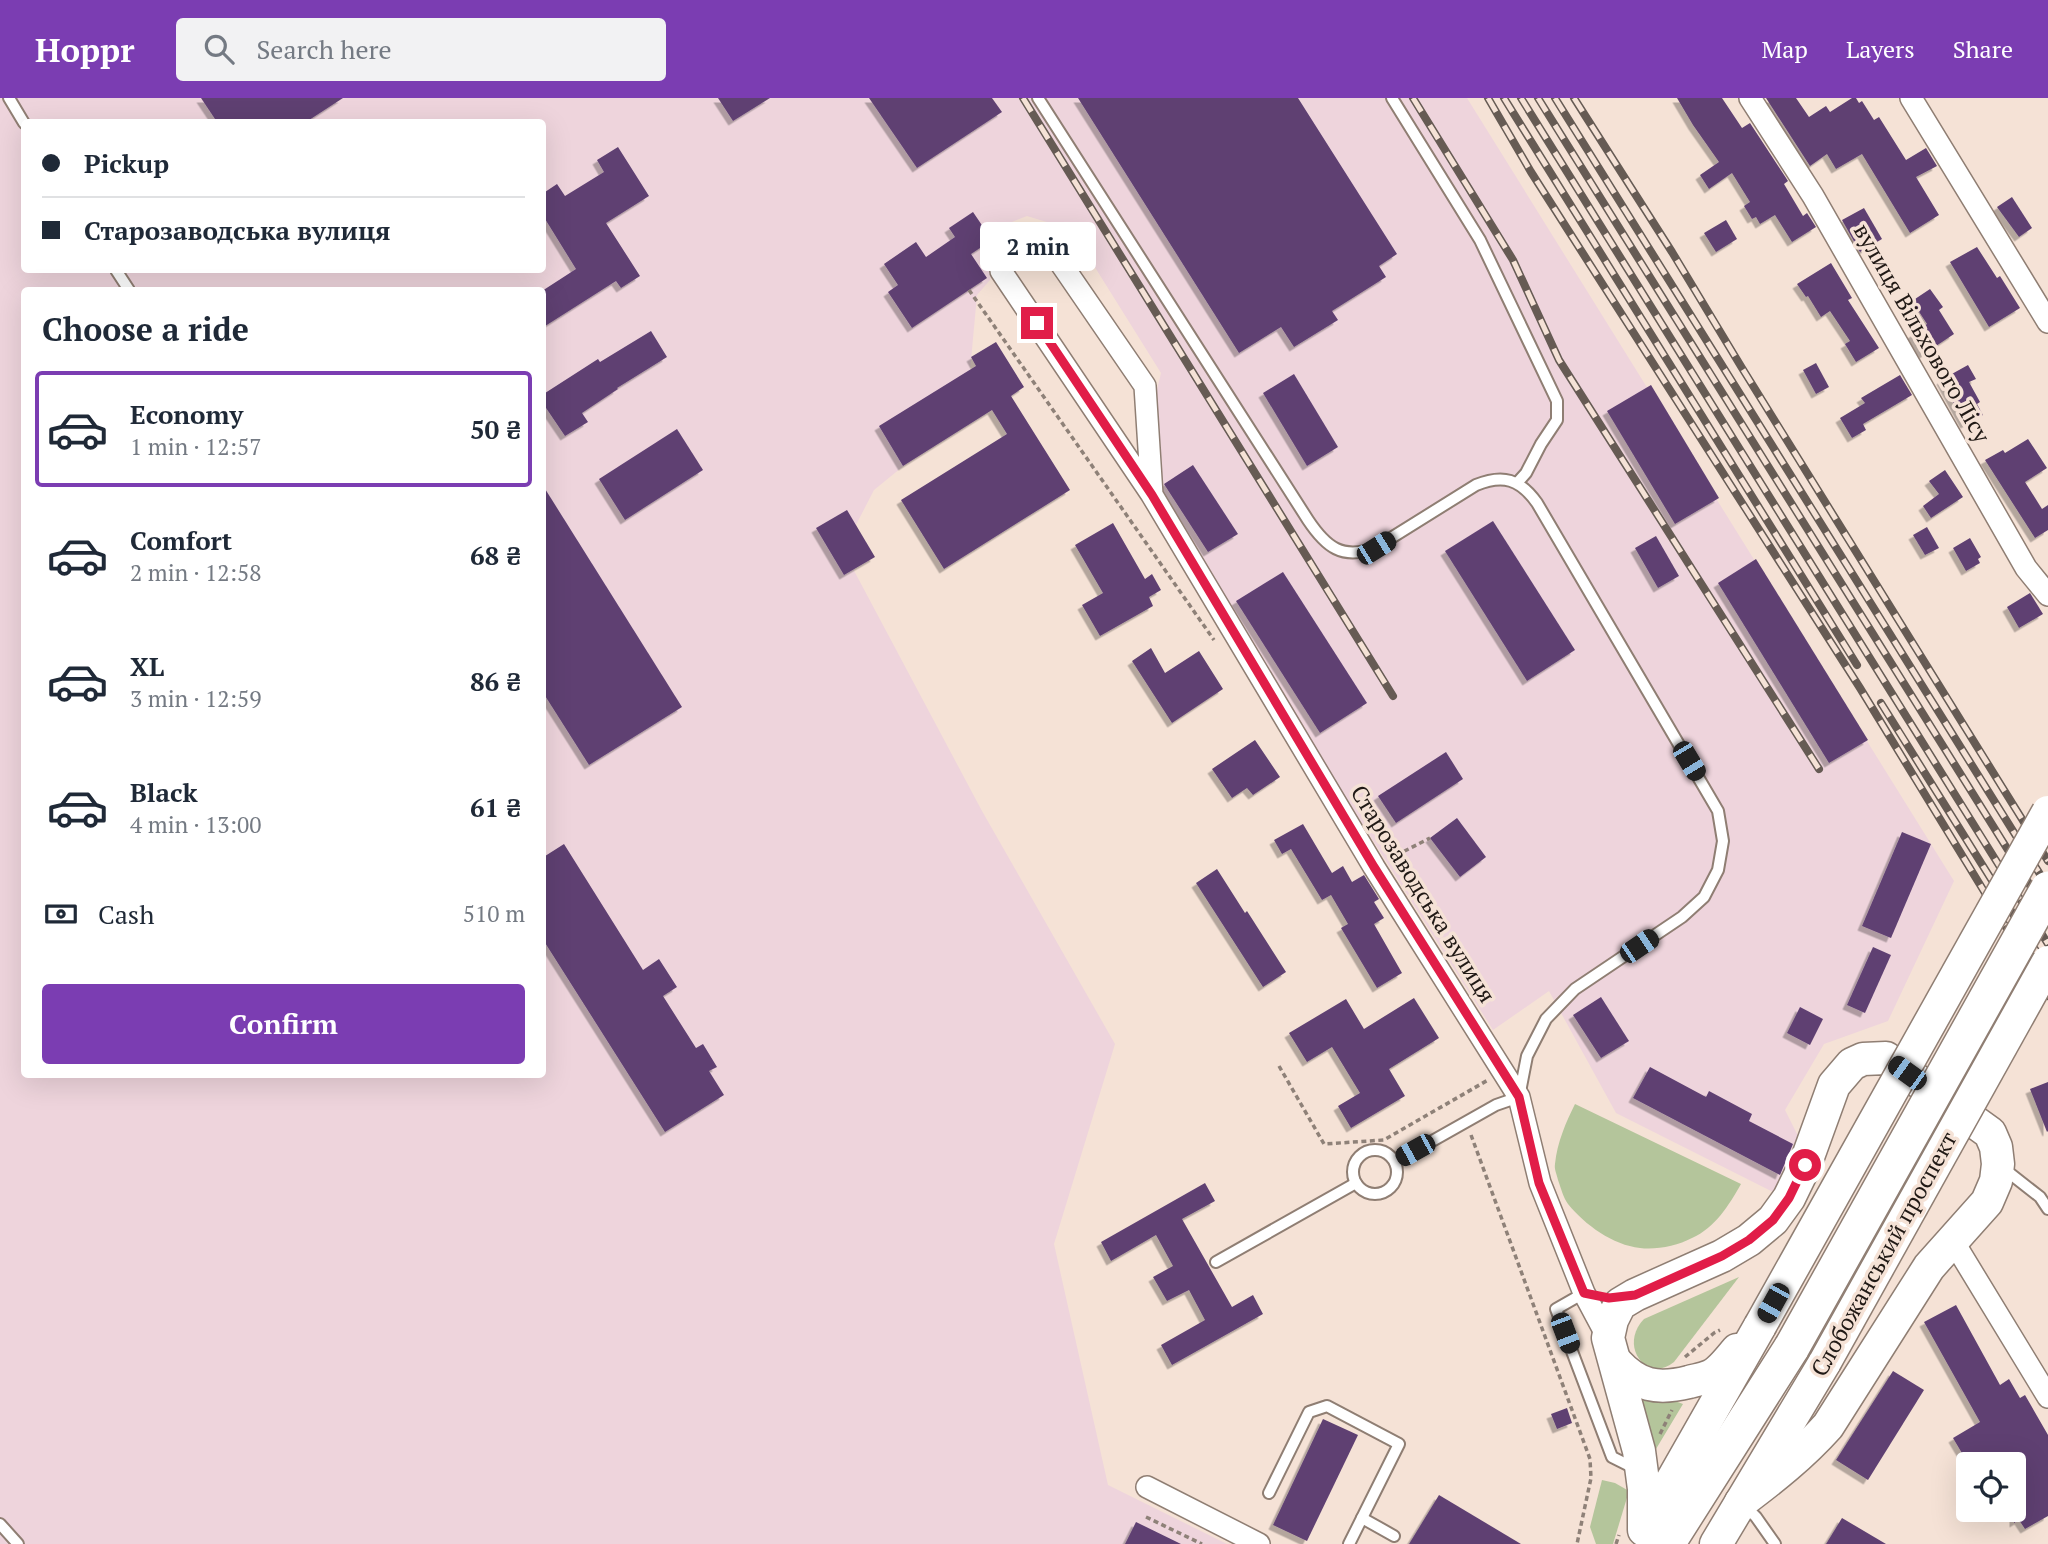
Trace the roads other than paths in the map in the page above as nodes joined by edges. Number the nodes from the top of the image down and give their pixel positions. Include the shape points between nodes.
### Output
1 (9, 98) edge
2 (1038, 98) edge
3 (1392, 98) edge
4 (1750, 98) edge
5 (1910, 98) edge
6 (22, 119) edge
7 (2048, 322) edge
8 (1517, 483) junction
9 (1152, 495) junction
10 (2048, 595) edge
11 (2048, 812) edge
12 (2048, 889) edge
13 (2048, 962) edge
14 (1519, 1097) junction
15 (1395, 1162) junction
16 (1998, 1164) junction
17 (1356, 1183) junction
18 (2048, 1209) edge
19 (1953, 1241) junction
20 (1216, 1262) dead end
21 (1584, 1293) junction
22 (1635, 1295) junction
23 (1760, 1326) junction
24 (1791, 1347) junction
25 (1612, 1350) junction
26 (2048, 1397) edge
27 (1798, 1405) junction
28 (1828, 1426) junction
29 (1642, 1471) junction
30 (1147, 1487) dead end
31 (1269, 1493) dead end
32 (1741, 1502) junction
33 (1362, 1518) junction
34 (0, 1524) edge
35 (1394, 1536) dead end
36 (1642, 1537) edge
37 (18, 1544) edge
38 (1259, 1544) edge
39 (1349, 1544) edge
40 (1690, 1544) edge
41 (1716, 1544) edge
42 (1774, 1544) edge

1 - 6 lane
2 - 8 lane via 1325,542 1349,553 1363,553 1476,485 1496,479
3 - 8 lane via 1479,240 1557,401 1557,420
4 - 10 street, вулиця Вільхового Лісу via 1813,196 2026,568
5 - 7 street
8 - 14 lane via 1537,503 1718,811 1723,841 1718,870 1704,897 1682,917 1575,989 1546,1019 1527,1056
9 - 9 street, Старозаводська вулиця via 1001,271 1001,259 1018,243 1037,242 1053,252 1145,386
9 - 14 street, Старозаводська вулиця via 1374,867
11 - 23 main road, bridge
12 - 24 main road, Слобожанський проспект, bridge
13 - 27 main road, Слобожанський проспект, bridge
14 - 15 lane via 1496,1105
14 - 21 street, Старозаводська вулиця via 1539,1183
15 - 17 lane via 1383,1152 1368,1152 1354,1168
15 - 17 lane via 1397,1177 1389,1190 1375,1195
16 - 18 lane via 2040,1197
16 - 19 main road via 1987,1202
16 - 22 main road via 1990,1133 1886,1058 1863,1059 1834,1085 1805,1165 1773,1220 1722,1256
17 - 20 lane
19 - 26 street
19 - 28 main road via 1928,1267
21 - 22 street via 1609,1298
21 - 25 street, Старозаводська вулиця
21 - 29 lane via 1556,1309 1612,1457
22 - 25 main road via 1615,1312
23 - 25 main road via 1712,1376 1677,1385 1661,1387 1628,1375
23 - 36 main road
24 - 36 main road, Слобожанський проспект
24 - 40 main road, Слобожанський проспект
25 - 29 main road
27 - 28 main road via 1798,1415 1807,1426
27 - 32 main road, Слобожанський проспект
28 - 32 main road via 1810,1447
29 - 36 main road
30 - 38 street
31 - 33 lane via 1309,1412 1327,1406 1399,1444
32 - 41 main road, Слобожанський проспект
32 - 42 lane
33 - 35 lane
33 - 39 lane
34 - 37 lane

